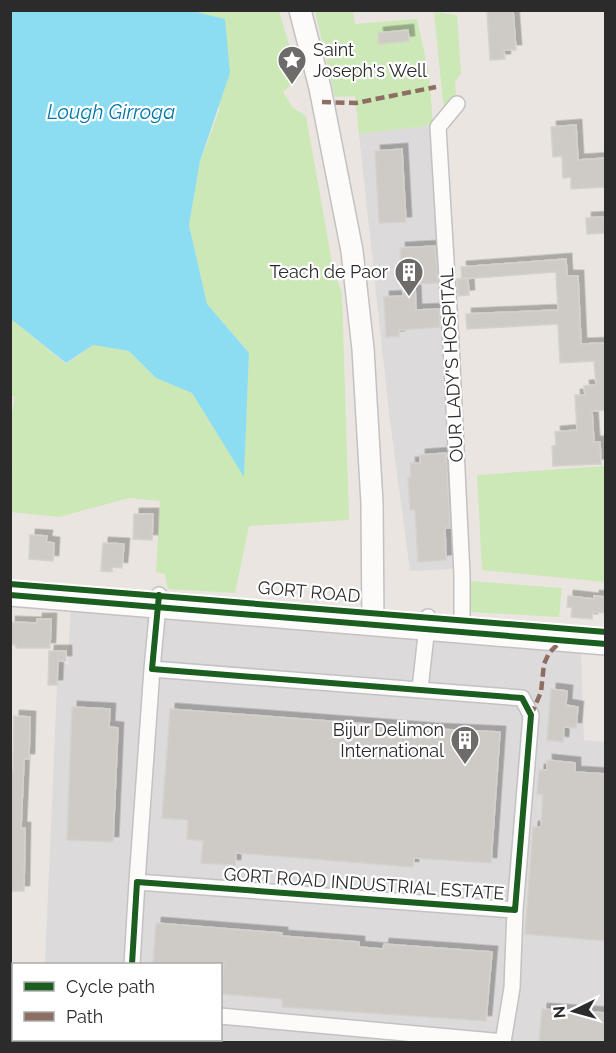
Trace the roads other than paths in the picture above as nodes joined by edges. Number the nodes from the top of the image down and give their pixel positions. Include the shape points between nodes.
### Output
1 (300, 10) edge
2 (457, 104) dead end
3 (10, 584) edge
4 (10, 595) edge
5 (158, 601) junction
6 (373, 619) junction
7 (437, 629) junction
8 (606, 633) edge
9 (606, 644) edge
10 (152, 669) junction
11 (420, 689) junction
12 (137, 882) junction
13 (515, 910) junction
14 (132, 963) edge
15 (222, 1016) edge
16 (504, 1042) edge

1 - 6 main road via 320,88 353,262 365,373
2 - 7 street, OUR LADY'S HOSPITAL via 438,127 462,575
3 - 5 main road, GORT ROAD
4 - 5 main road, GORT ROAD
5 - 6 main road, GORT ROAD
5 - 10 street
6 - 7 main road, GORT ROAD
7 - 8 main road, GORT ROAD
7 - 9 main road, GORT ROAD
7 - 11 street, OUR LADY'S HOSPITAL
10 - 11 street, GORT ROAD INDUSTRIAL ESTATE
10 - 12 street
11 - 13 street, GORT ROAD INDUSTRIAL ESTATE via 522,698 531,715
12 - 13 street, GORT ROAD INDUSTRIAL ESTATE
12 - 14 street
13 - 16 street, GORT ROAD INDUSTRIAL ESTATE via 512,988
15 - 16 street, GORT ROAD INDUSTRIAL ESTATE

